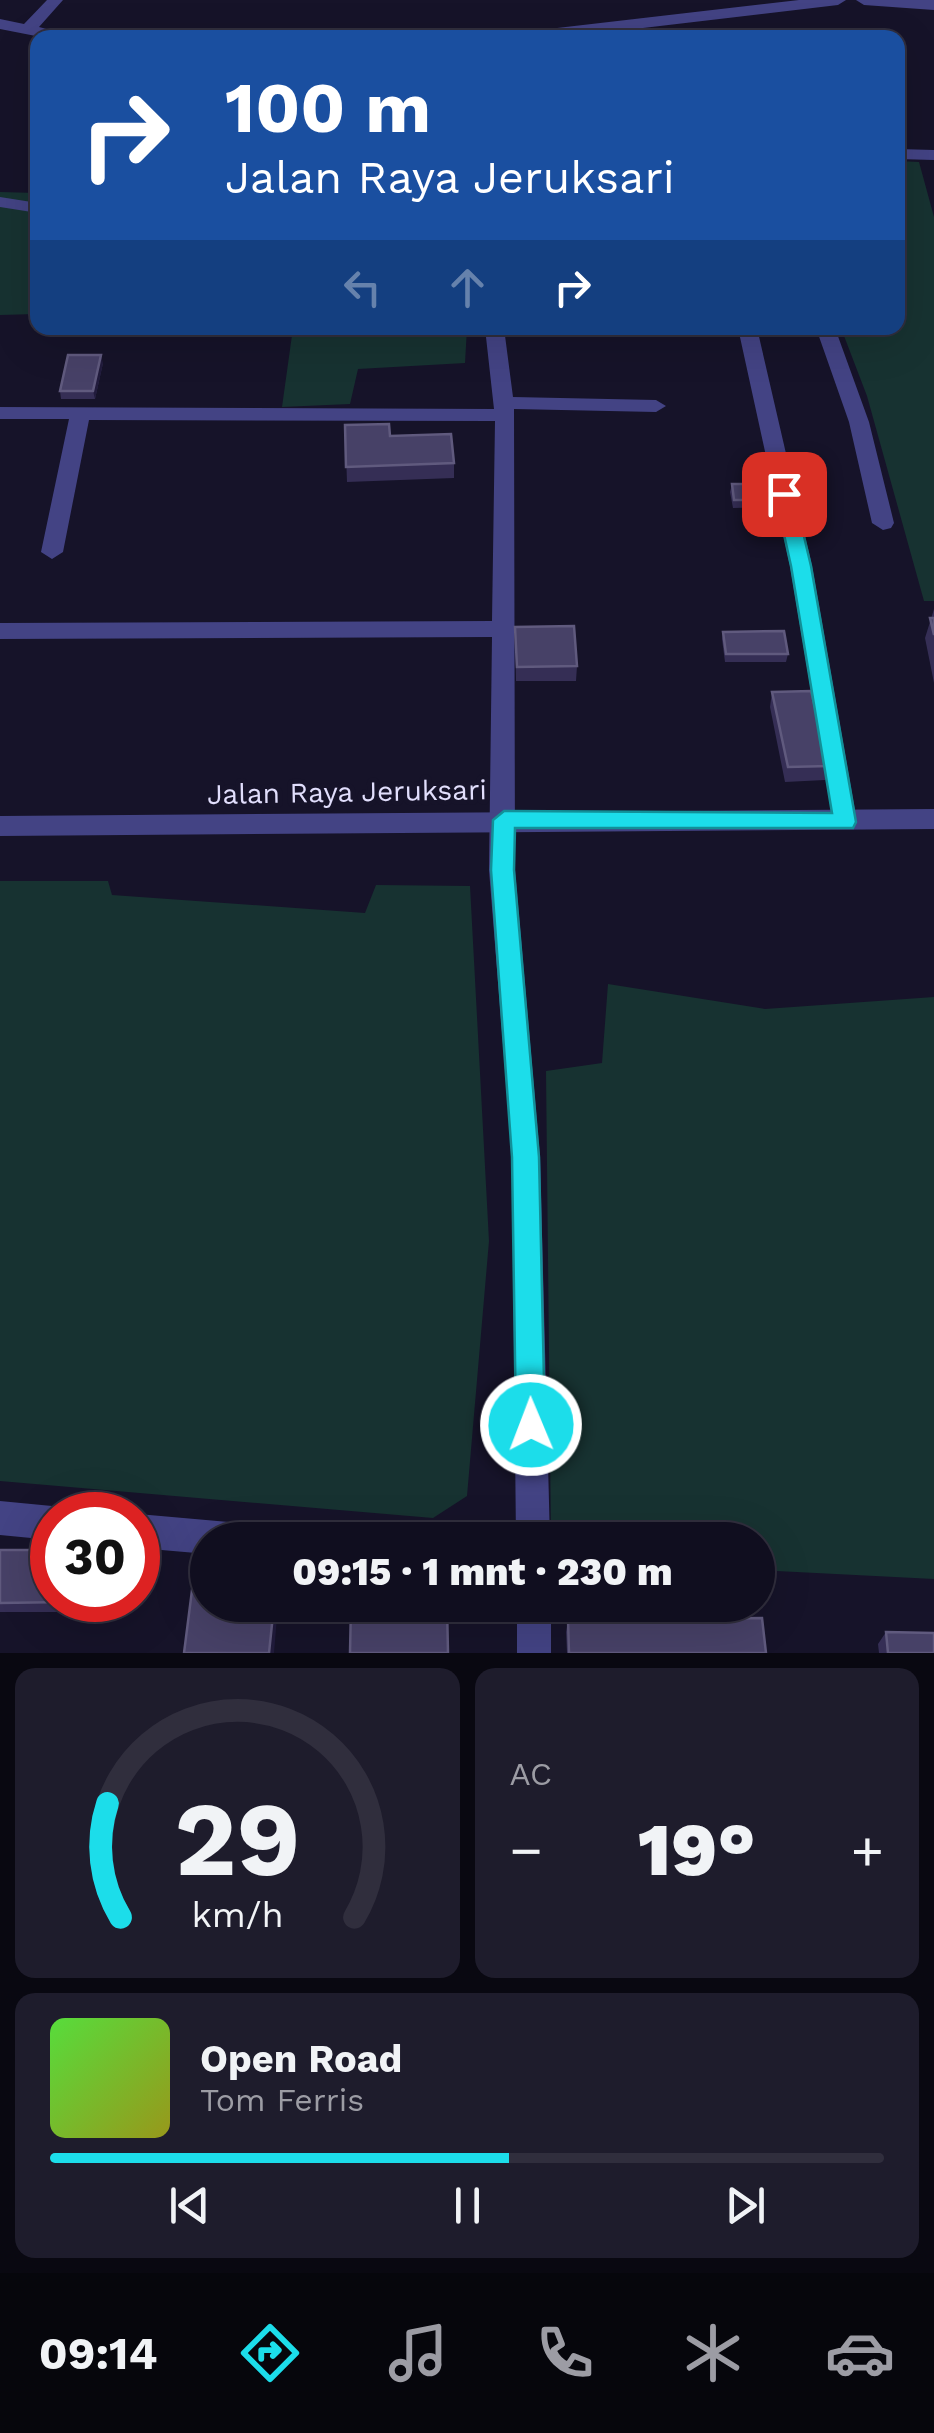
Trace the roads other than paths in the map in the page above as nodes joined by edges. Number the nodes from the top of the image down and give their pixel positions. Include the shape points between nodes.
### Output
1 (55, 0) edge
2 (838, 0) edge
3 (864, 0) edge
4 (934, 4) edge
5 (0, 24) edge
6 (28, 29) junction
7 (33, 30) edge
8 (582, 30) edge
9 (905, 154) edge
10 (934, 156) edge
11 (0, 202) edge
12 (30, 207) edge
13 (495, 335) edge
14 (748, 335) edge
15 (827, 335) edge
16 (656, 406) dead end
17 (504, 409) junction
18 (0, 414) edge
19 (80, 414) junction
20 (883, 523) dead end
21 (52, 552) dead end
22 (504, 629) junction
23 (0, 632) edge
24 (934, 819) edge
25 (845, 822) junction
26 (0, 826) edge
27 (504, 828) junction
28 (0, 1518) edge
29 (30, 1521) edge
30 (533, 1522) edge
31 (160, 1533) edge
32 (190, 1536) edge
33 (534, 1622) edge
34 (534, 1653) edge

1 - 6 street
2 - 8 street
3 - 4 street
5 - 6 street
6 - 7 street
9 - 10 street
11 - 12 street
13 - 17 street
14 - 25 street via 801,566
15 - 20 street via 859,422
16 - 17 street
17 - 19 street
17 - 22 street
18 - 19 street
19 - 21 street
22 - 23 street
22 - 27 street
24 - 25 street, Jalan Raya Jeruksari
25 - 27 street, Jalan Raya Jeruksari
26 - 27 street, Jalan Raya Jeruksari
27 - 30 street via 526,1157
28 - 29 street
31 - 32 street
33 - 34 street

